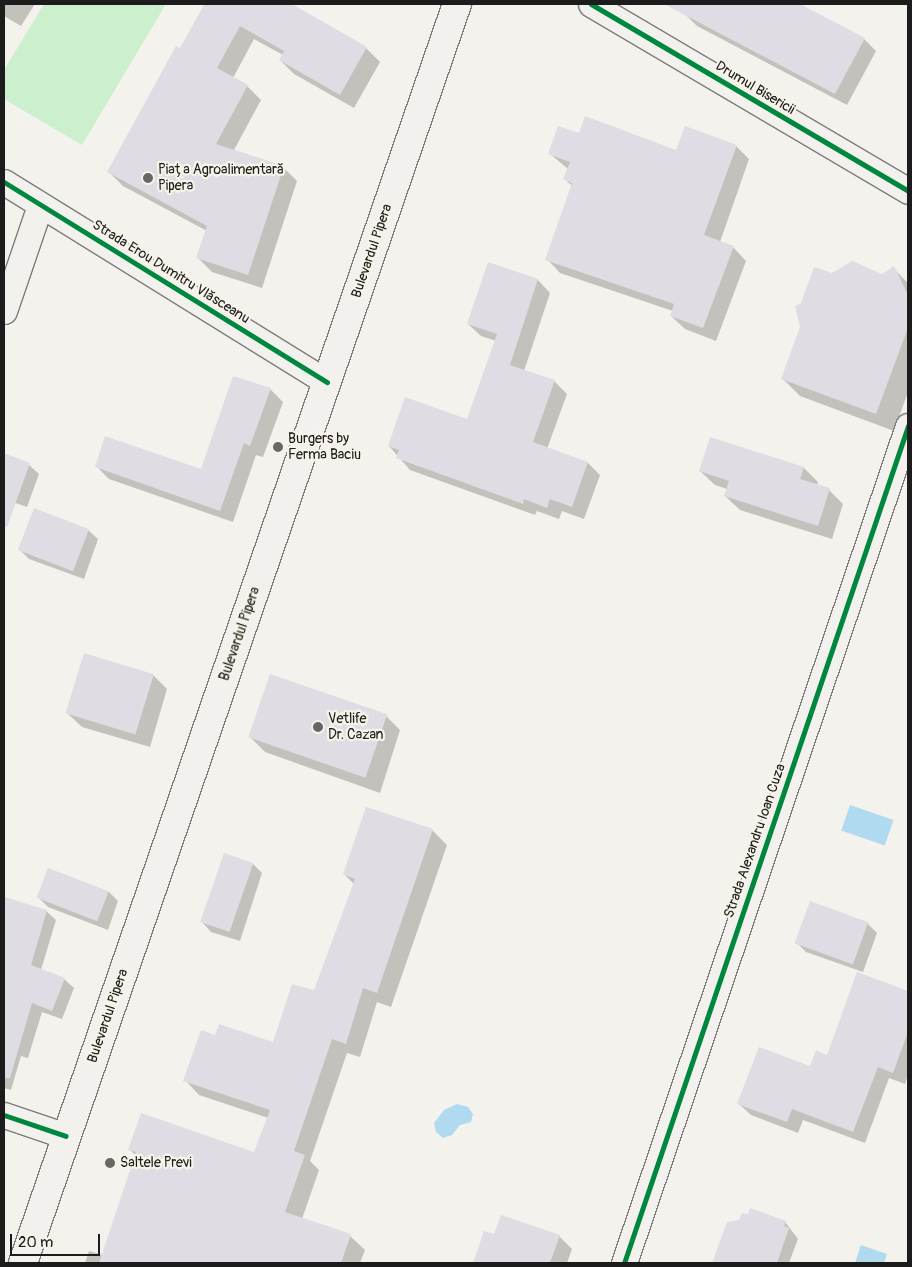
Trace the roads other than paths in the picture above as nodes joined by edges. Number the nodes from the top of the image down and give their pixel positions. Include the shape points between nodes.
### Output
1 (457, 4) edge
2 (591, 4) edge
3 (4, 182) edge
4 (908, 191) edge
5 (40, 205) junction
6 (4, 311) edge
7 (327, 382) junction
8 (908, 426) edge
9 (4, 1115) edge
10 (66, 1136) junction
11 (22, 1263) edge
12 (624, 1263) edge

1 - 7 main road, Bulevardul Pipera
2 - 4 street, Drumul Bisericii
3 - 5 street, Strada Erou Dumitru Vlăsceanu
5 - 6 street
5 - 7 street, Strada Erou Dumitru Vlăsceanu
7 - 10 main road, Bulevardul Pipera
8 - 12 street, Strada Alexandru Ioan Cuza
9 - 10 street
10 - 11 main road, Bulevardul Pipera

